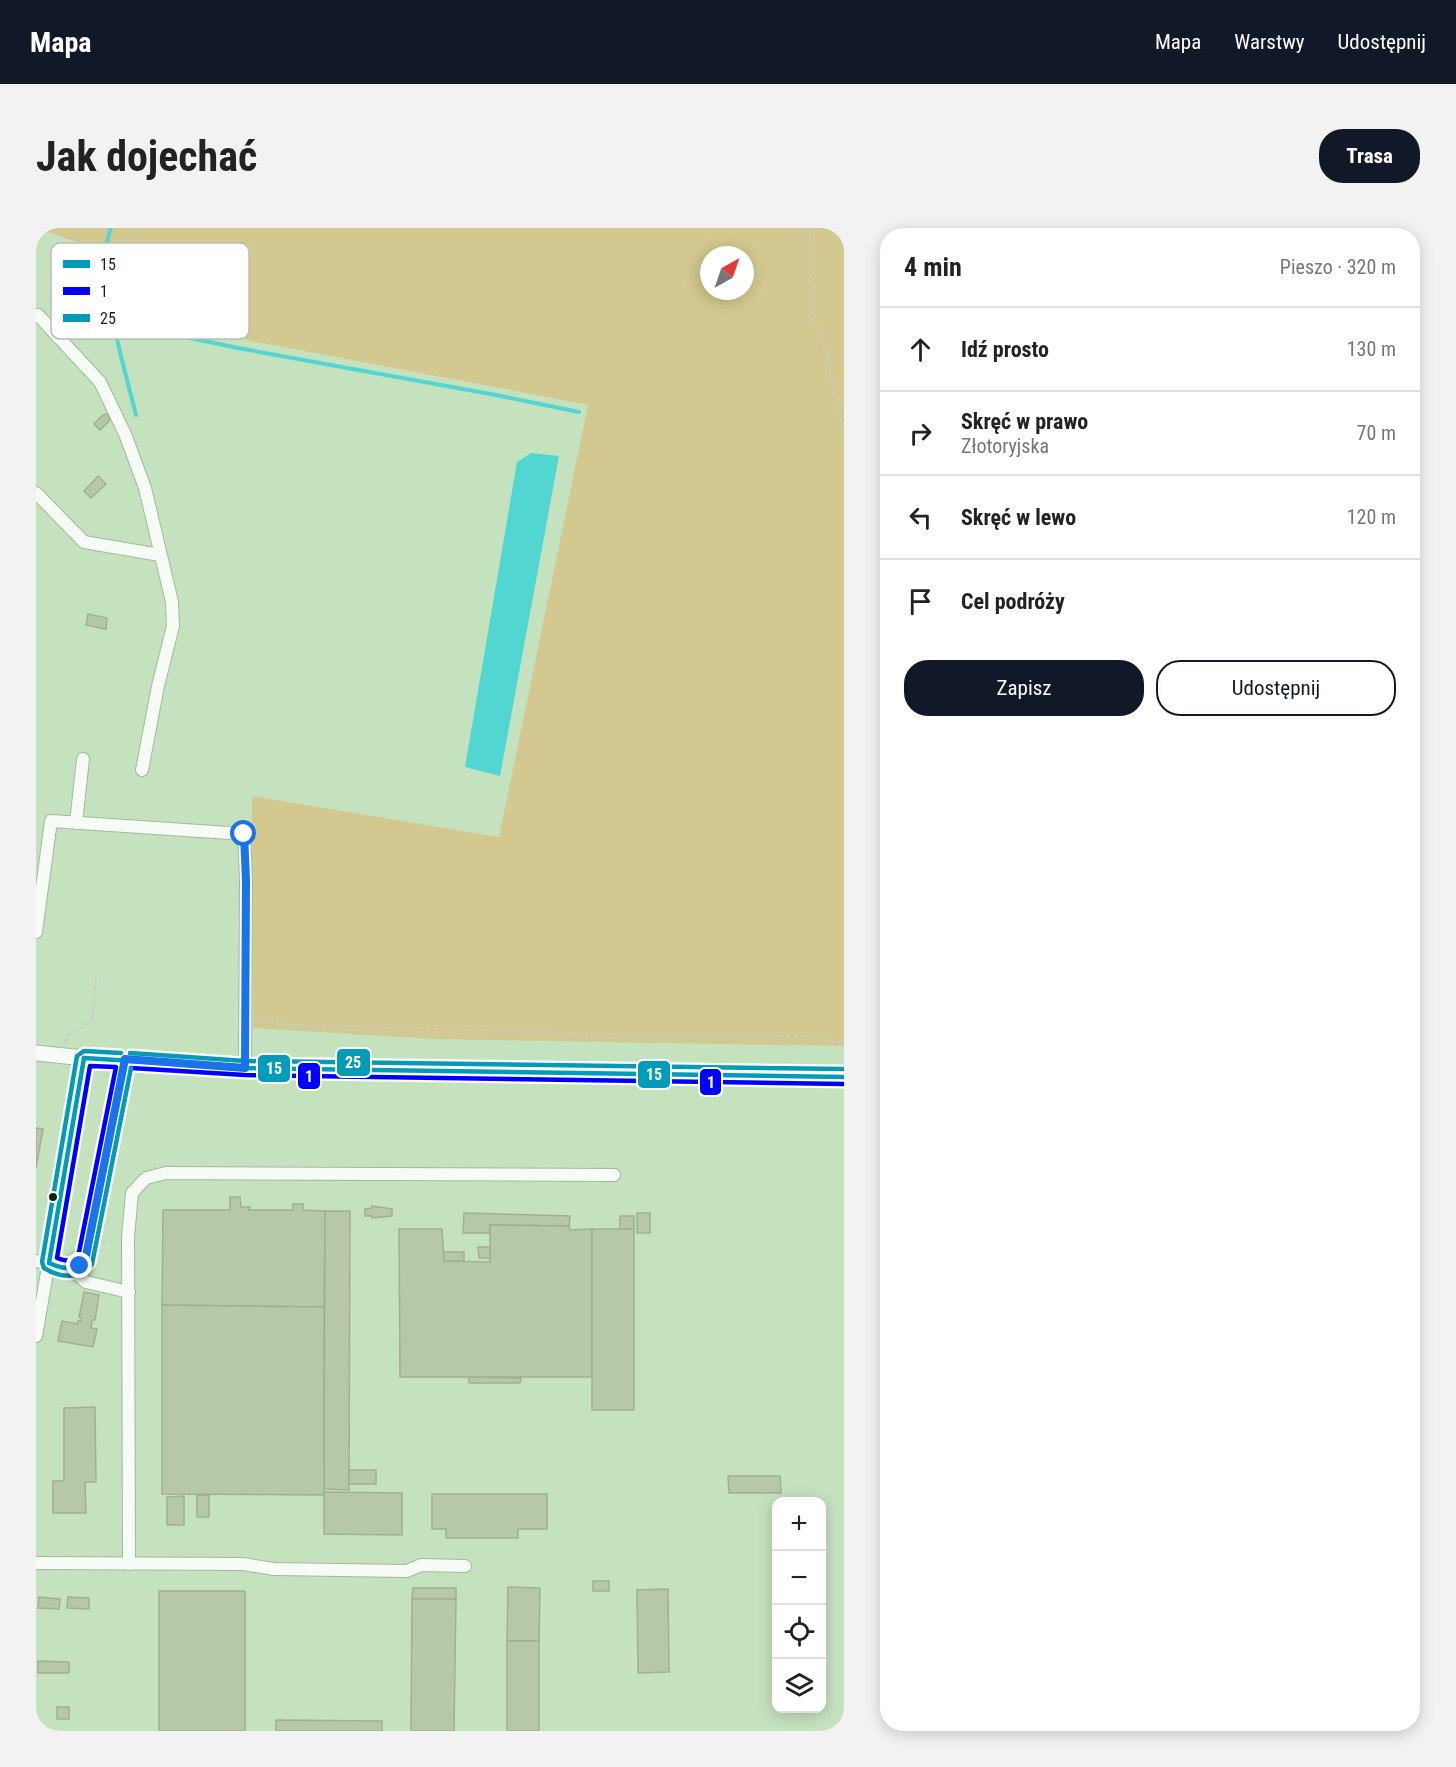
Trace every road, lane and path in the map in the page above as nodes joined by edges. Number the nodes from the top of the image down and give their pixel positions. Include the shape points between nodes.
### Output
1 (810, 228) edge
2 (40, 323) edge
3 (51, 334) edge
4 (56, 339) edge
5 (844, 436) edge
6 (36, 493) edge
7 (160, 555) junction
8 (83, 759) dead end
9 (142, 770) dead end
10 (76, 823) junction
11 (36, 932) edge
12 (96, 977) dead end
13 (246, 1018) junction
14 (64, 1044) dead end
15 (844, 1044) edge
16 (36, 1053) edge
17 (84, 1058) junction
18 (125, 1059) junction
19 (245, 1068) junction
20 (844, 1077) edge
21 (614, 1175) dead end
22 (96, 1240) dead end
23 (122, 1243) dead end
24 (36, 1261) edge
25 (49, 1263) junction
26 (72, 1269) junction
27 (129, 1292) junction
28 (36, 1336) edge
29 (36, 1563) edge
30 (129, 1564) junction
31 (465, 1566) dead end

1 - 5 path via 811,312 827,355
2 - 3 street
4 - 7 street via 100,382 125,434 145,489
6 - 7 street via 84,542
7 - 9 street via 172,602 173,626
8 - 10 street
10 - 11 street via 51,821
10 - 13 street via 244,834
12 - 14 path via 92,1019 66,1036
13 - 15 path via 255,1016 278,1024 368,1027 804,1036
13 - 19 street
16 - 17 main road
17 - 18 main road
17 - 25 street
18 - 19 main road
18 - 26 street via 85,1261
19 - 20 main road
21 - 27 street via 166,1173 146,1178 132,1193
22 - 23 path
24 - 25 street
25 - 26 street
25 - 28 street
26 - 27 street via 86,1282
27 - 30 street
29 - 30 street
30 - 31 street via 407,1571 421,1565

